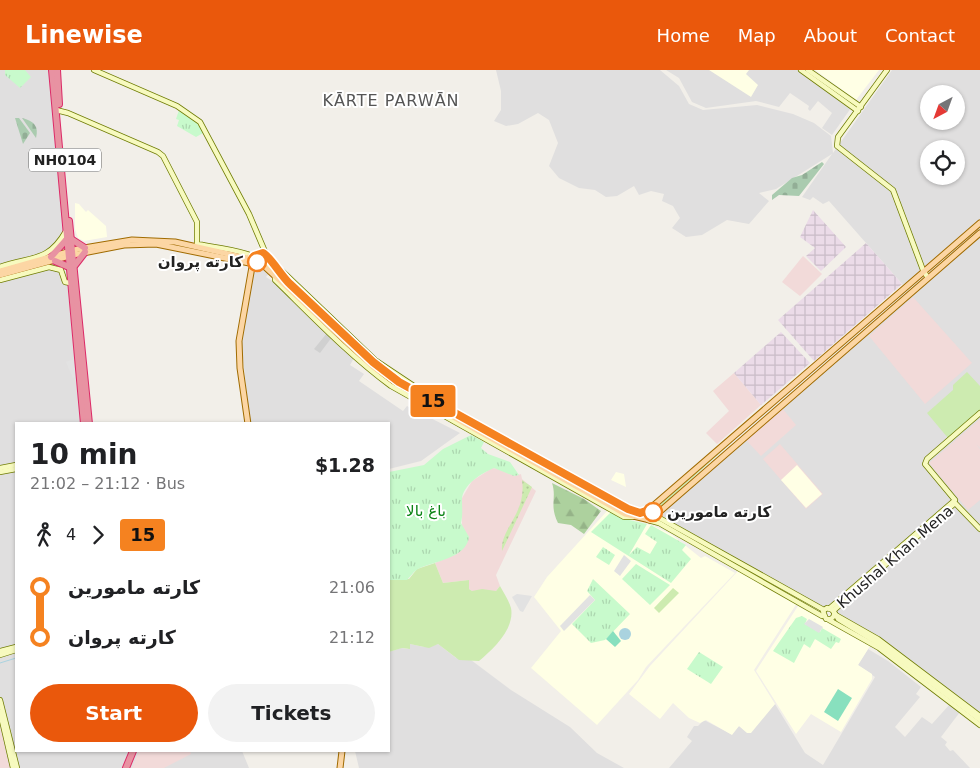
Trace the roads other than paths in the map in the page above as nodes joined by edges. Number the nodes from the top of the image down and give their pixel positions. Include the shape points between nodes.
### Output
1 (52, 70) edge
2 (57, 70) edge
3 (94, 70) edge
4 (801, 70) edge
5 (808, 70) edge
6 (887, 70) edge
7 (860, 109) junction
8 (58, 111) junction
9 (980, 223) edge
10 (66, 231) junction
11 (980, 233) edge
12 (69, 239) junction
13 (85, 250) junction
14 (70, 253) junction
15 (266, 254) junction
16 (254, 256) junction
17 (53, 259) junction
18 (260, 260) junction
19 (253, 263) junction
20 (930, 266) junction
21 (0, 267) edge
22 (72, 267) junction
23 (923, 270) junction
24 (0, 271) edge
25 (282, 271) dead end
26 (935, 272) junction
27 (274, 274) junction
28 (0, 275) edge
29 (928, 278) junction
30 (0, 280) edge
31 (70, 284) junction
32 (446, 411) junction
33 (980, 415) edge
34 (84, 422) edge
35 (89, 422) edge
36 (248, 422) edge
37 (732, 436) junction
38 (738, 443) junction
39 (500, 446) junction
40 (514, 447) junction
41 (15, 465) edge
42 (0, 468) edge
43 (15, 469) edge
44 (0, 472) edge
45 (956, 501) junction
46 (646, 511) junction
47 (654, 515) junction
48 (647, 520) junction
49 (979, 526) edge
50 (824, 610) junction
51 (833, 612) junction
52 (823, 617) junction
53 (829, 620) junction
54 (15, 649) edge
55 (2, 653) edge
56 (0, 700) edge
57 (0, 712) edge
58 (980, 716) edge
59 (980, 720) edge
60 (980, 725) edge
61 (128, 752) edge
62 (132, 752) edge
63 (342, 752) edge
64 (15, 768) edge
65 (122, 768) edge
66 (126, 768) edge
67 (340, 768) edge

1 - 8 highway, NH0104
2 - 8 highway, NH0104
3 - 15 street via 177,106 200,122 249,214
4 - 7 street
5 - 7 street
6 - 7 street
7 - 23 street via 838,137 837,146 893,190
8 - 10 highway, NH0104
8 - 12 highway, NH0104
8 - 16 street via 158,152 197,222 197,244
9 - 20 main road
10 - 12 highway, NH0104
10 - 21 street via 49,253
11 - 26 main road
12 - 13 highway
12 - 14 highway, NH0104
12 - 17 highway
13 - 14 main road
13 - 16 main road via 114,242 159,240 246,258
13 - 19 main road via 156,244
13 - 22 highway
14 - 17 main road
14 - 22 highway, NH0104
15 - 16 main road
15 - 18 street
15 - 32 main road via 279,273 373,362
16 - 18 street
16 - 19 main road
17 - 22 highway
17 - 24 main road
17 - 28 main road
18 - 19 street
18 - 27 street
19 - 27 main road
19 - 36 main road via 239,341
20 - 23 main road
20 - 26 main road via 930,271
22 - 31 highway, NH0104
22 - 35 highway, NH0104
23 - 29 street
23 - 37 main road
25 - 40 street via 390,371 511,442
26 - 29 main road
27 - 32 main road via 381,374
27 - 39 street via 275,280 378,377
29 - 38 main road
30 - 31 street via 52,267 61,270 65,282
31 - 34 highway, NH0104
32 - 39 main road
32 - 40 main road
33 - 45 street via 929,461 930,468
37 - 38 main road
37 - 46 main road
38 - 47 main road
39 - 48 main road via 635,518
40 - 46 main road via 628,509
41 - 42 street
43 - 44 street
45 - 49 street
45 - 51 street, Khushal Khan Mena
46 - 47 main road via 652,511
46 - 48 main road
47 - 48 main road
47 - 50 street
48 - 52 street via 666,527
50 - 51 street
50 - 52 street
51 - 53 street, Khushal Khan Mena
51 - 58 street via 878,639
51 - 59 street
52 - 53 street
53 - 60 street via 880,648
54 - 55 street
56 - 64 street
57 - 64 street
61 - 65 highway
62 - 66 highway
63 - 67 main road

